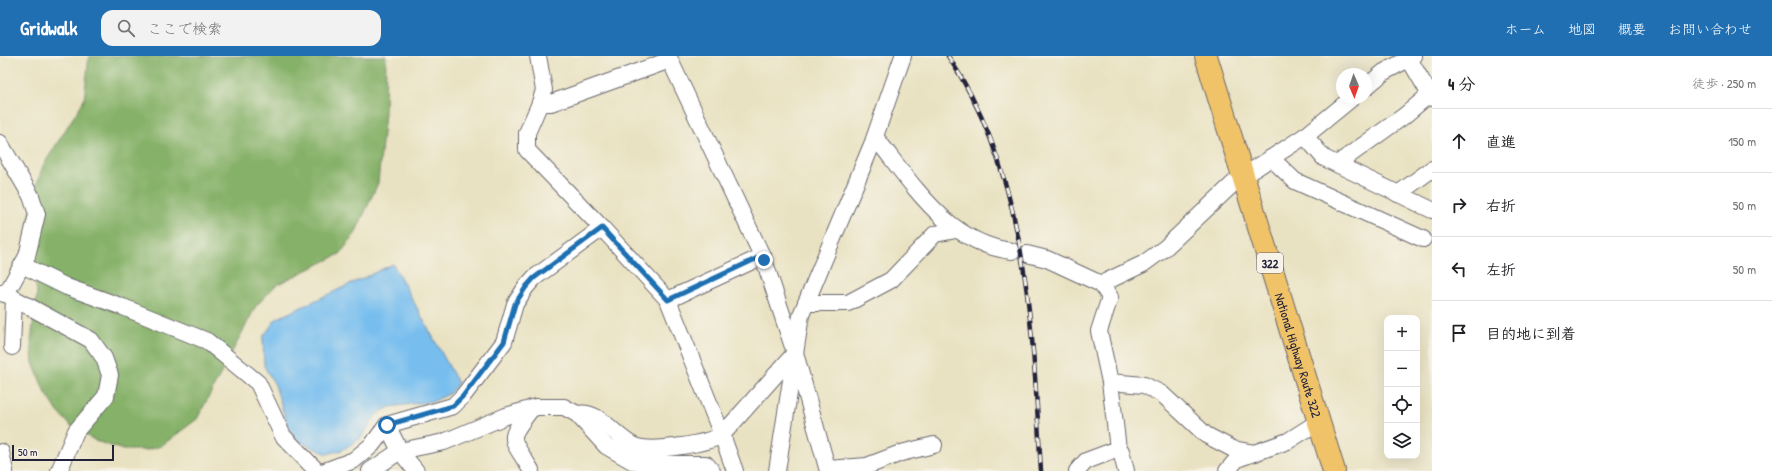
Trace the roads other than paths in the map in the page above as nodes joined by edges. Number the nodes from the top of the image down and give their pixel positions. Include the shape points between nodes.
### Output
1 (538, 56) edge
2 (903, 56) edge
3 (1206, 56) edge
4 (669, 58) edge
5 (1412, 58) edge
6 (1372, 82) edge
7 (1431, 96) edge
8 (540, 103) junction
9 (1345, 104) edge
10 (1305, 136) junction
11 (875, 137) junction
12 (0, 142) edge
13 (1271, 158) junction
14 (1337, 164) junction
15 (6, 166) edge
16 (1432, 169) edge
17 (1244, 176) junction
18 (1398, 194) junction
19 (1432, 210) edge
20 (602, 228) junction
21 (956, 230) junction
22 (1423, 239) dead end
23 (762, 256) junction
24 (22, 265) junction
25 (1101, 284) junction
26 (7, 295) edge
27 (668, 300) junction
28 (806, 303) junction
29 (8, 338) edge
30 (795, 353) junction
31 (1110, 382) junction
32 (532, 408) junction
33 (577, 414) junction
34 (1318, 422) junction
35 (387, 425) junction
36 (722, 436) junction
37 (934, 445) dead end
38 (1118, 449) junction
39 (400, 451) junction
40 (1, 452) edge
41 (1255, 453) junction
42 (531, 470) edge
43 (828, 470) edge
44 (5, 471) edge
45 (59, 471) edge
46 (317, 471) edge
47 (325, 471) edge
48 (370, 471) edge
49 (416, 471) edge
50 (712, 471) edge
51 (734, 471) edge
52 (777, 471) edge
53 (1077, 471) edge
54 (1126, 471) edge
55 (1227, 471) edge
56 (1334, 471) edge

1 - 8 street via 544,90
2 - 11 street
3 - 17 highway, National Highway Route 322 / 322
4 - 8 street via 551,103
4 - 23 street
5 - 6 street via 1384,72
5 - 7 street
7 - 14 street
8 - 20 street via 527,133 527,150
9 - 10 street
10 - 13 street
10 - 14 street via 1324,158
11 - 21 street via 938,215
11 - 28 street
12 - 15 street
13 - 17 street
13 - 22 street via 1295,180
14 - 18 street
15 - 24 street via 31,196 37,214 27,256
16 - 18 street
17 - 25 street via 1165,248 1143,264
17 - 34 highway, National Highway Route 322 / 322
18 - 19 street
20 - 27 street
20 - 35 street via 534,278 526,287 515,304 504,342 453,406
21 - 25 street via 995,249 1047,259
21 - 28 street via 935,234 891,280 848,303
23 - 27 street
23 - 30 street
24 - 26 street
24 - 46 street via 67,287 207,341 258,383 283,436
25 - 31 street via 1110,297 1099,331
26 - 29 street
26 - 45 street via 91,340 104,358 110,375 106,396 76,431
27 - 36 street
28 - 30 street via 801,315
30 - 36 street
30 - 43 street
30 - 52 street
31 - 38 street
31 - 41 street via 1144,385 1162,394 1206,435 1233,449
32 - 33 street via 564,407
32 - 39 street via 444,442
32 - 42 street via 513,433 512,439
33 - 36 street via 594,416 622,439 637,447 653,449 712,441
33 - 50 street via 606,446 632,461 655,464 706,464
34 - 41 street via 1288,441
34 - 56 highway, National Highway Route 322 / 322
35 - 39 street
35 - 47 street via 372,445 354,460
36 - 51 street
37 - 43 street via 901,453 867,466
38 - 53 street via 1086,461
38 - 54 street via 1121,451
39 - 48 street
39 - 49 street
40 - 44 street
41 - 55 street via 1237,459

